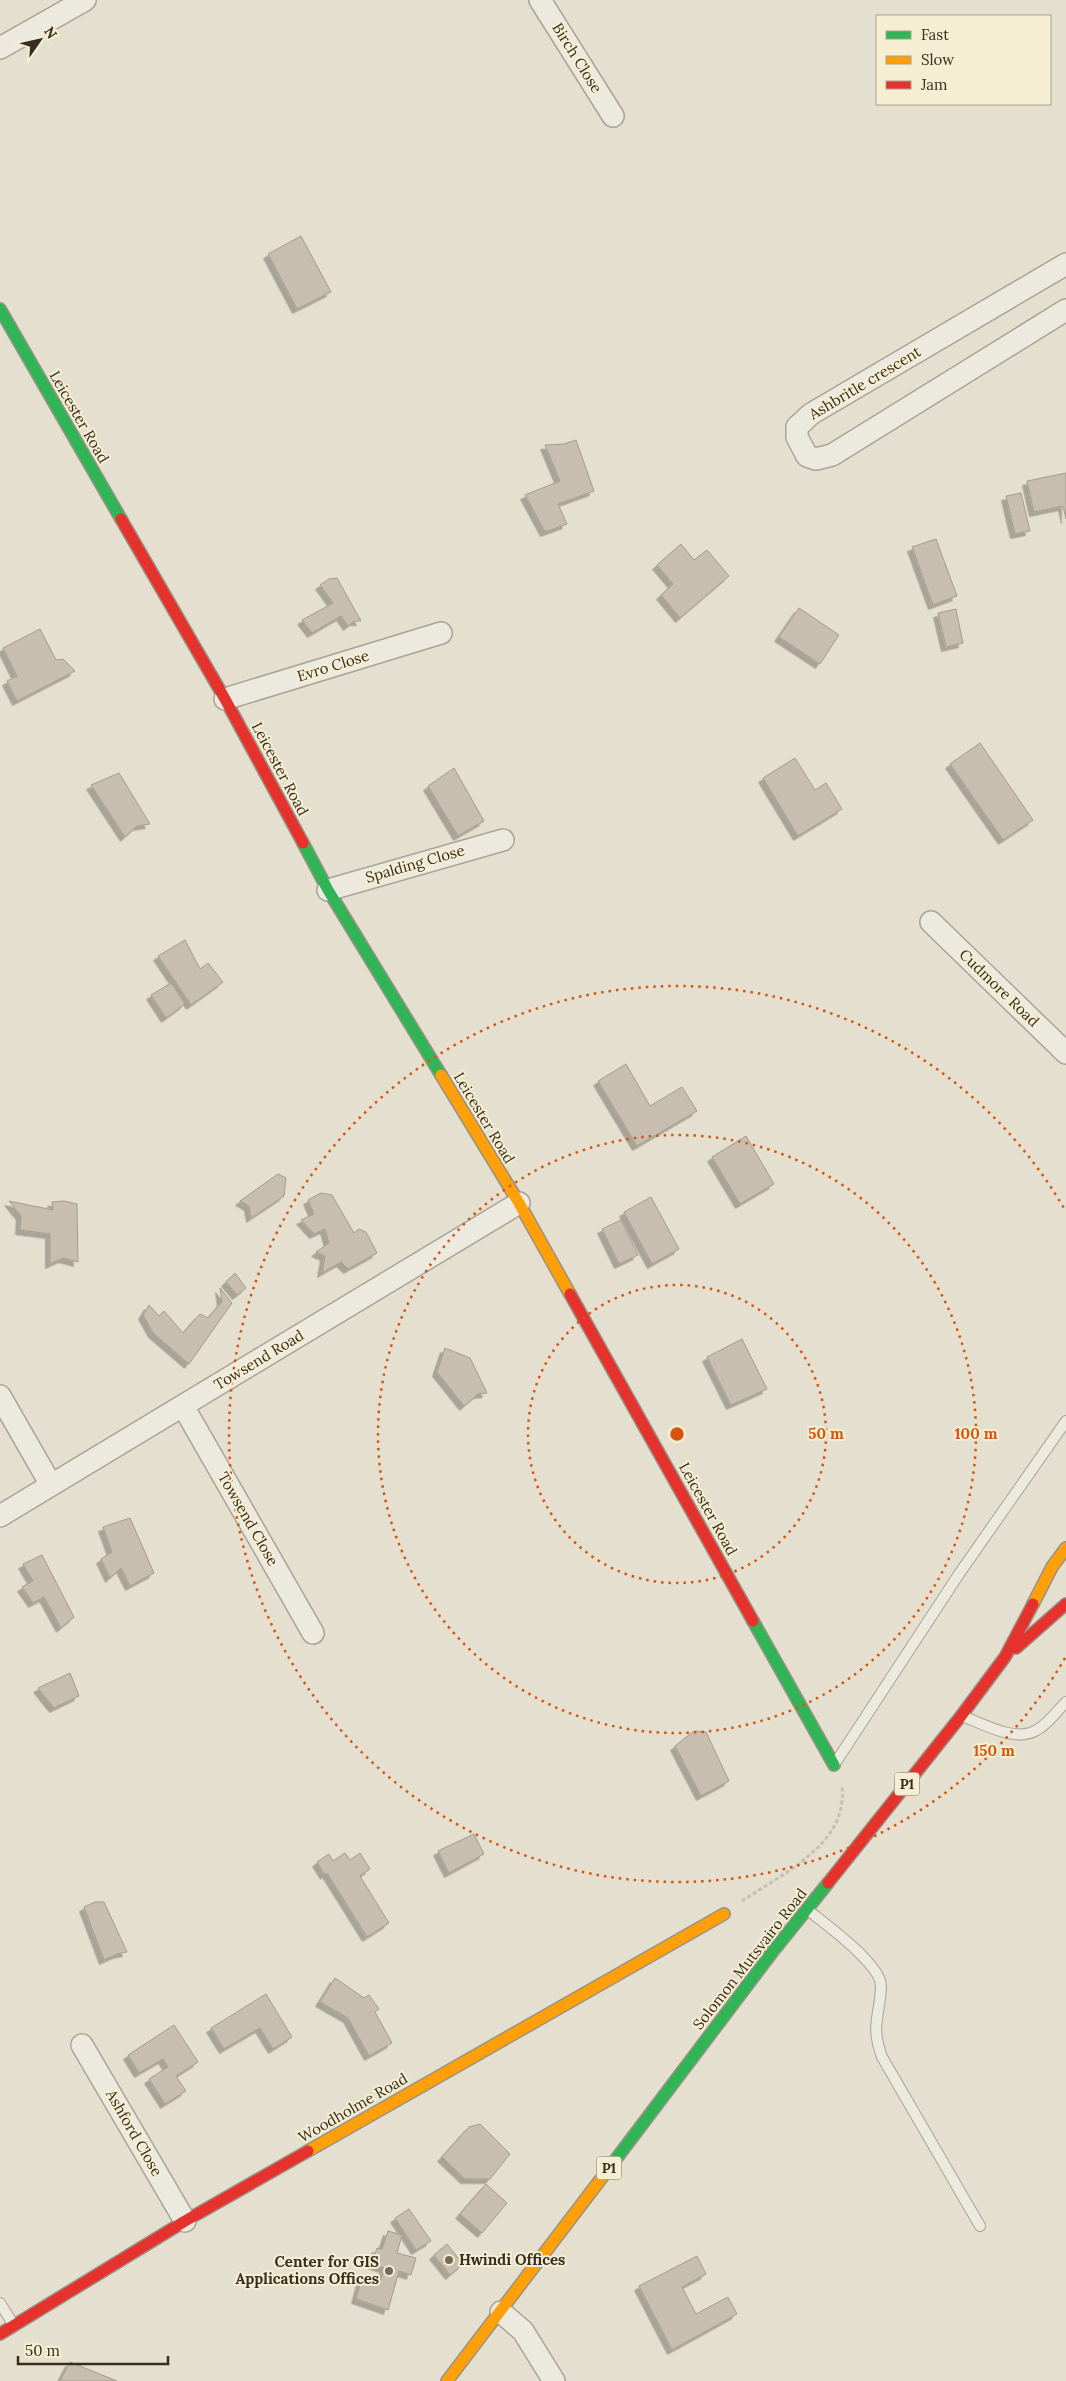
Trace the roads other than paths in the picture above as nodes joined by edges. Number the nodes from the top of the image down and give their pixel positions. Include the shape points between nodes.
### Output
1 (85, 0) edge
2 (540, 0) edge
3 (0, 48) edge
4 (614, 116) dead end
5 (1066, 264) edge
6 (0, 309) edge
7 (1066, 310) edge
8 (441, 632) dead end
9 (225, 699) junction
10 (503, 840) dead end
11 (328, 890) junction
12 (931, 922) dead end
13 (1066, 1053) edge
14 (519, 1204) junction
15 (0, 1396) edge
16 (183, 1406) junction
17 (1066, 1420) edge
18 (52, 1485) junction
19 (0, 1516) edge
20 (1066, 1548) edge
21 (1066, 1604) edge
22 (313, 1633) dead end
23 (1005, 1657) junction
24 (1066, 1702) edge
25 (961, 1716) junction
26 (834, 1765) joint
27 (807, 1909) junction
28 (724, 1914) road end
29 (82, 2045) dead end
30 (185, 2221) junction
31 (980, 2226) dead end
32 (0, 2303) edge
33 (502, 2312) junction
34 (14, 2325) junction
35 (0, 2334) edge
36 (447, 2381) edge
37 (554, 2381) edge

1 - 3 street
2 - 4 street, Birch Close
5 - 7 street, Ashbritle crescent via 811,414 797,427 797,437 807,456 816,459 832,455
6 - 9 main road, Leicester Road
8 - 9 street, Evro Close
9 - 11 main road, Leicester Road
10 - 11 street, Spalding Close
11 - 14 main road, Leicester Road
12 - 13 street, Cudmore Road
14 - 16 street, Towsend Road
14 - 26 main road, Leicester Road
15 - 18 street
16 - 18 street, Towsend Road
16 - 22 street, Towsend Close
17 - 26 lane via 959,1574
18 - 19 street, Towsend Road
20 - 23 main road, Solomon Mutsvairo Road / P1 via 1052,1567
21 - 23 main road, P1
23 - 25 main road, Solomon Mutsvairo Road / P1
24 - 25 lane via 1038,1730 1027,1734 1013,1735
25 - 27 main road, Solomon Mutsvairo Road / P1
27 - 31 lane via 878,1973 881,1984 875,2024 882,2057
27 - 33 main road, Solomon Mutsvairo Road / P1
28 - 30 main road, Woodholme Road
29 - 30 street, Ashford Close
30 - 34 main road, Woodholme Road
32 - 34 lane
33 - 36 main road, Solomon Mutsvairo Road / P1
33 - 37 street via 523,2332
34 - 35 main road, Woodholme Road

